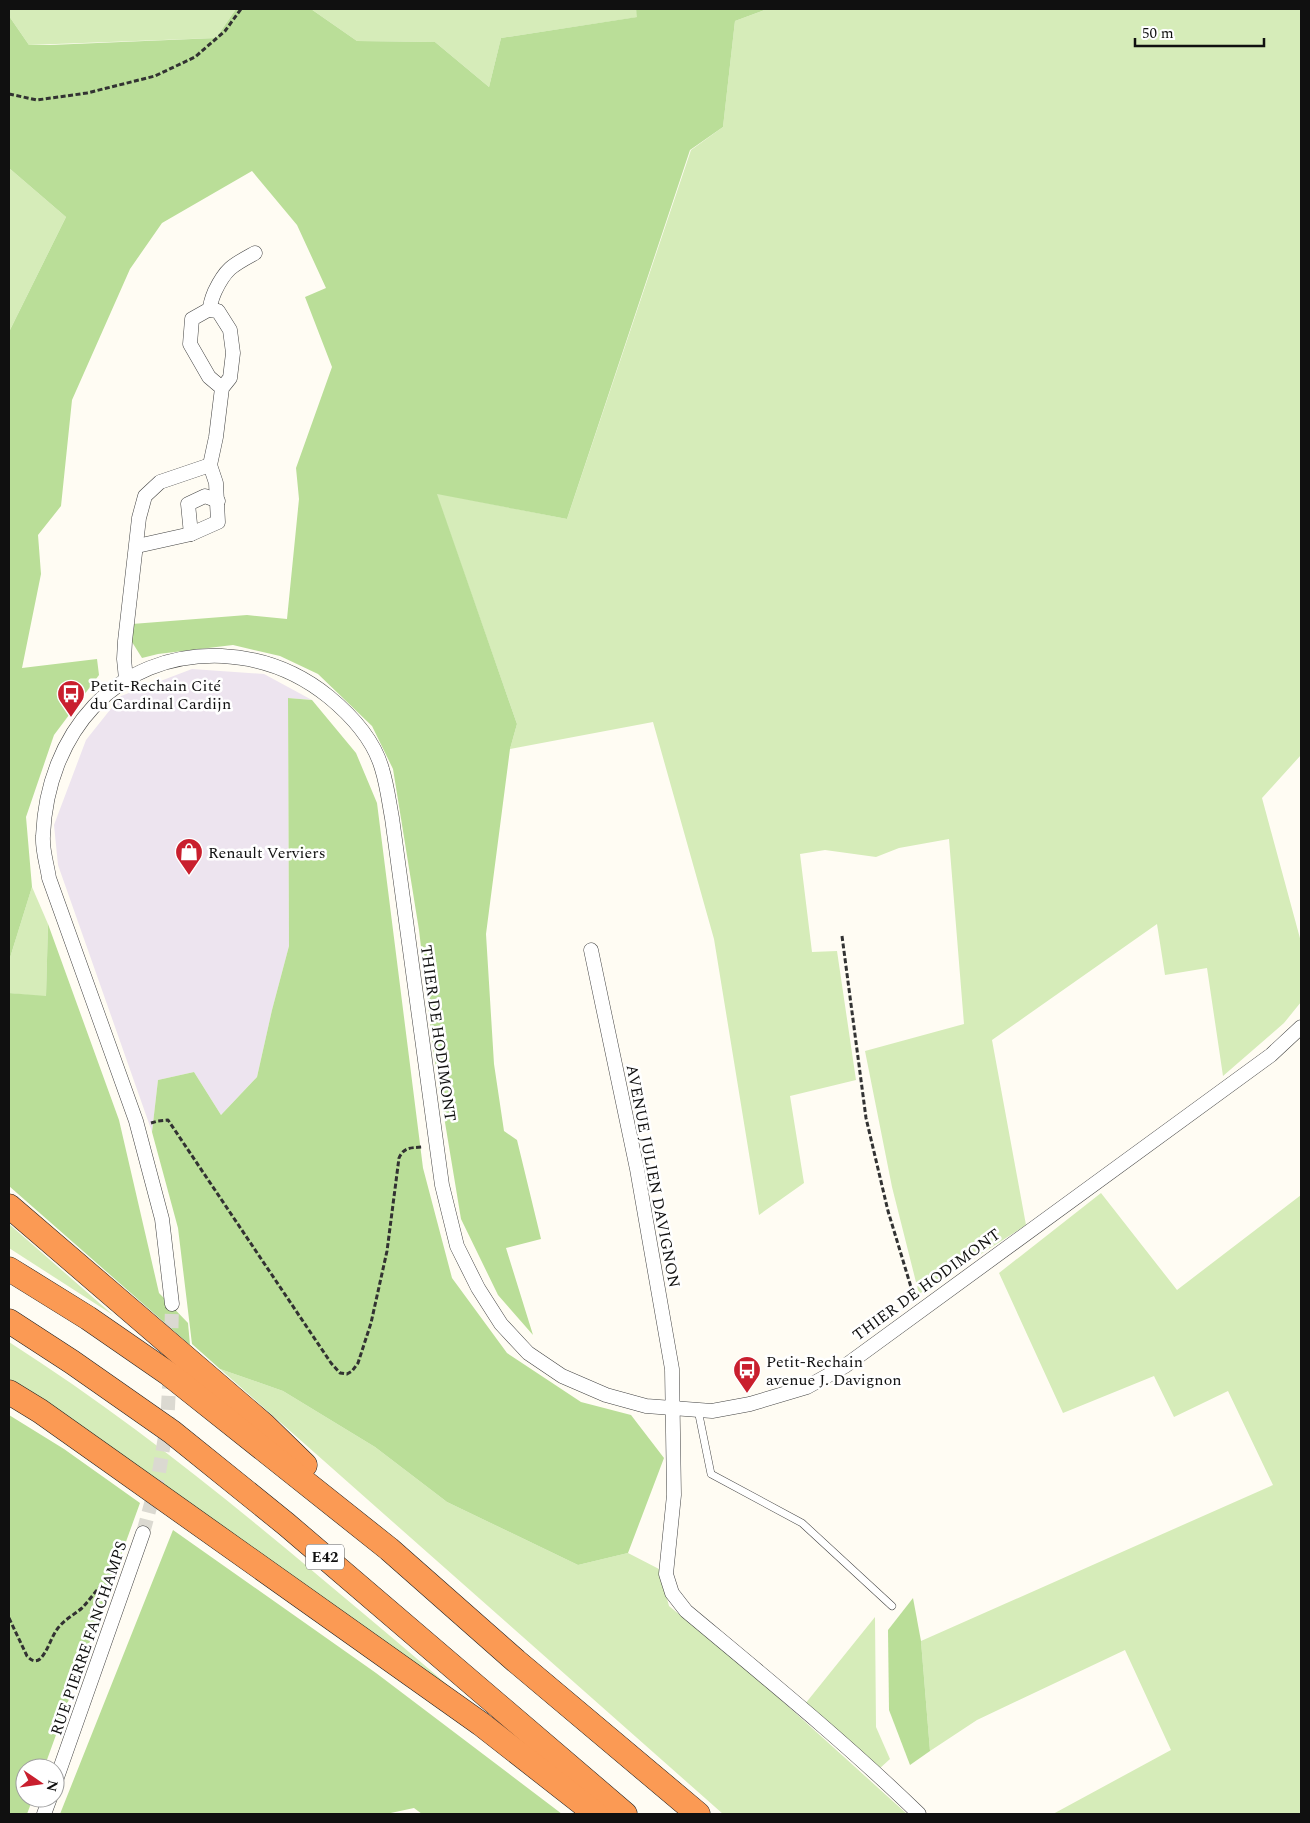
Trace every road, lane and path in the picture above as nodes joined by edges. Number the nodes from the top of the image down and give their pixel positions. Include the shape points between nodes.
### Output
1 (241, 9) edge
2 (9, 94) edge
3 (254, 253) dead end
4 (210, 310) junction
5 (222, 388) junction
6 (210, 465) junction
7 (218, 501) junction
8 (191, 534) junction
9 (137, 546) junction
10 (126, 679) junction
11 (842, 936) dead end
12 (591, 950) dead end
13 (1301, 1027) edge
14 (137, 1129) junction
15 (437, 1145) junction
16 (9, 1206) edge
17 (9, 1269) edge
18 (172, 1304) tunnel mouth
19 (918, 1312) junction
20 (9, 1321) edge
21 (9, 1392) edge
22 (674, 1408) junction
23 (698, 1410) junction
24 (143, 1534) tunnel mouth
25 (389, 1549) junction
26 (125, 1586) junction
27 (892, 1606) dead end
28 (9, 1618) edge
29 (64, 1758) edge
30 (596, 1814) edge
31 (625, 1814) edge
32 (698, 1814) edge
33 (919, 1814) edge

1 - 2 path via 225,30 195,57 155,76 87,93 37,100
3 - 4 street via 223,274 210,302
4 - 5 street via 218,311 230,330 233,353 230,378
4 - 5 street via 192,319 190,344 209,377
5 - 6 street
6 - 7 street
6 - 9 street via 160,482 146,496
7 - 8 street via 218,522
7 - 8 street via 205,496 188,504
8 - 9 street
9 - 10 street via 125,641
10 - 14 street, THIER DE HODIMONT via 99,699 79,723 64,750 52,783 43,838 49,878
10 - 15 street, THIER DE HODIMONT via 165,662 203,656 242,657 273,664 310,682 358,723 382,768 392,818
11 - 19 path via 866,1118 888,1211
12 - 22 street, AVENUE JULIEN DAVIGNON via 636,1169 672,1369
13 - 19 street, THIER DE HODIMONT via 1271,1055
14 - 15 path via 168,1120 331,1363 340,1373 347,1374 358,1363 371,1323 387,1251 399,1158 406,1149
14 - 18 street, THIER DE HODIMONT via 162,1219
15 - 22 street, THIER DE HODIMONT via 442,1185 457,1246 501,1324 528,1352 562,1376 606,1396 646,1406
16 - 25 highway via 264,1425
17 - 25 highway via 169,1374
19 - 23 street, THIER DE HODIMONT via 844,1366 807,1386 750,1404 712,1411
20 - 31 highway, E42 via 172,1432 286,1524
21 - 30 highway via 473,1718
22 - 23 street, THIER DE HODIMONT
22 - 33 street, AVENUE JULIEN DAVIGNON via 674,1495 666,1574 672,1593 686,1611 800,1706
23 - 27 lane via 711,1474 802,1523
24 - 26 street, RUE PIERRE FANCHAMPS
25 - 32 highway
26 - 28 path via 100,1587 82,1608 63,1622 40,1660 31,1660 27,1656
26 - 29 street, RUE PIERRE FANCHAMPS

